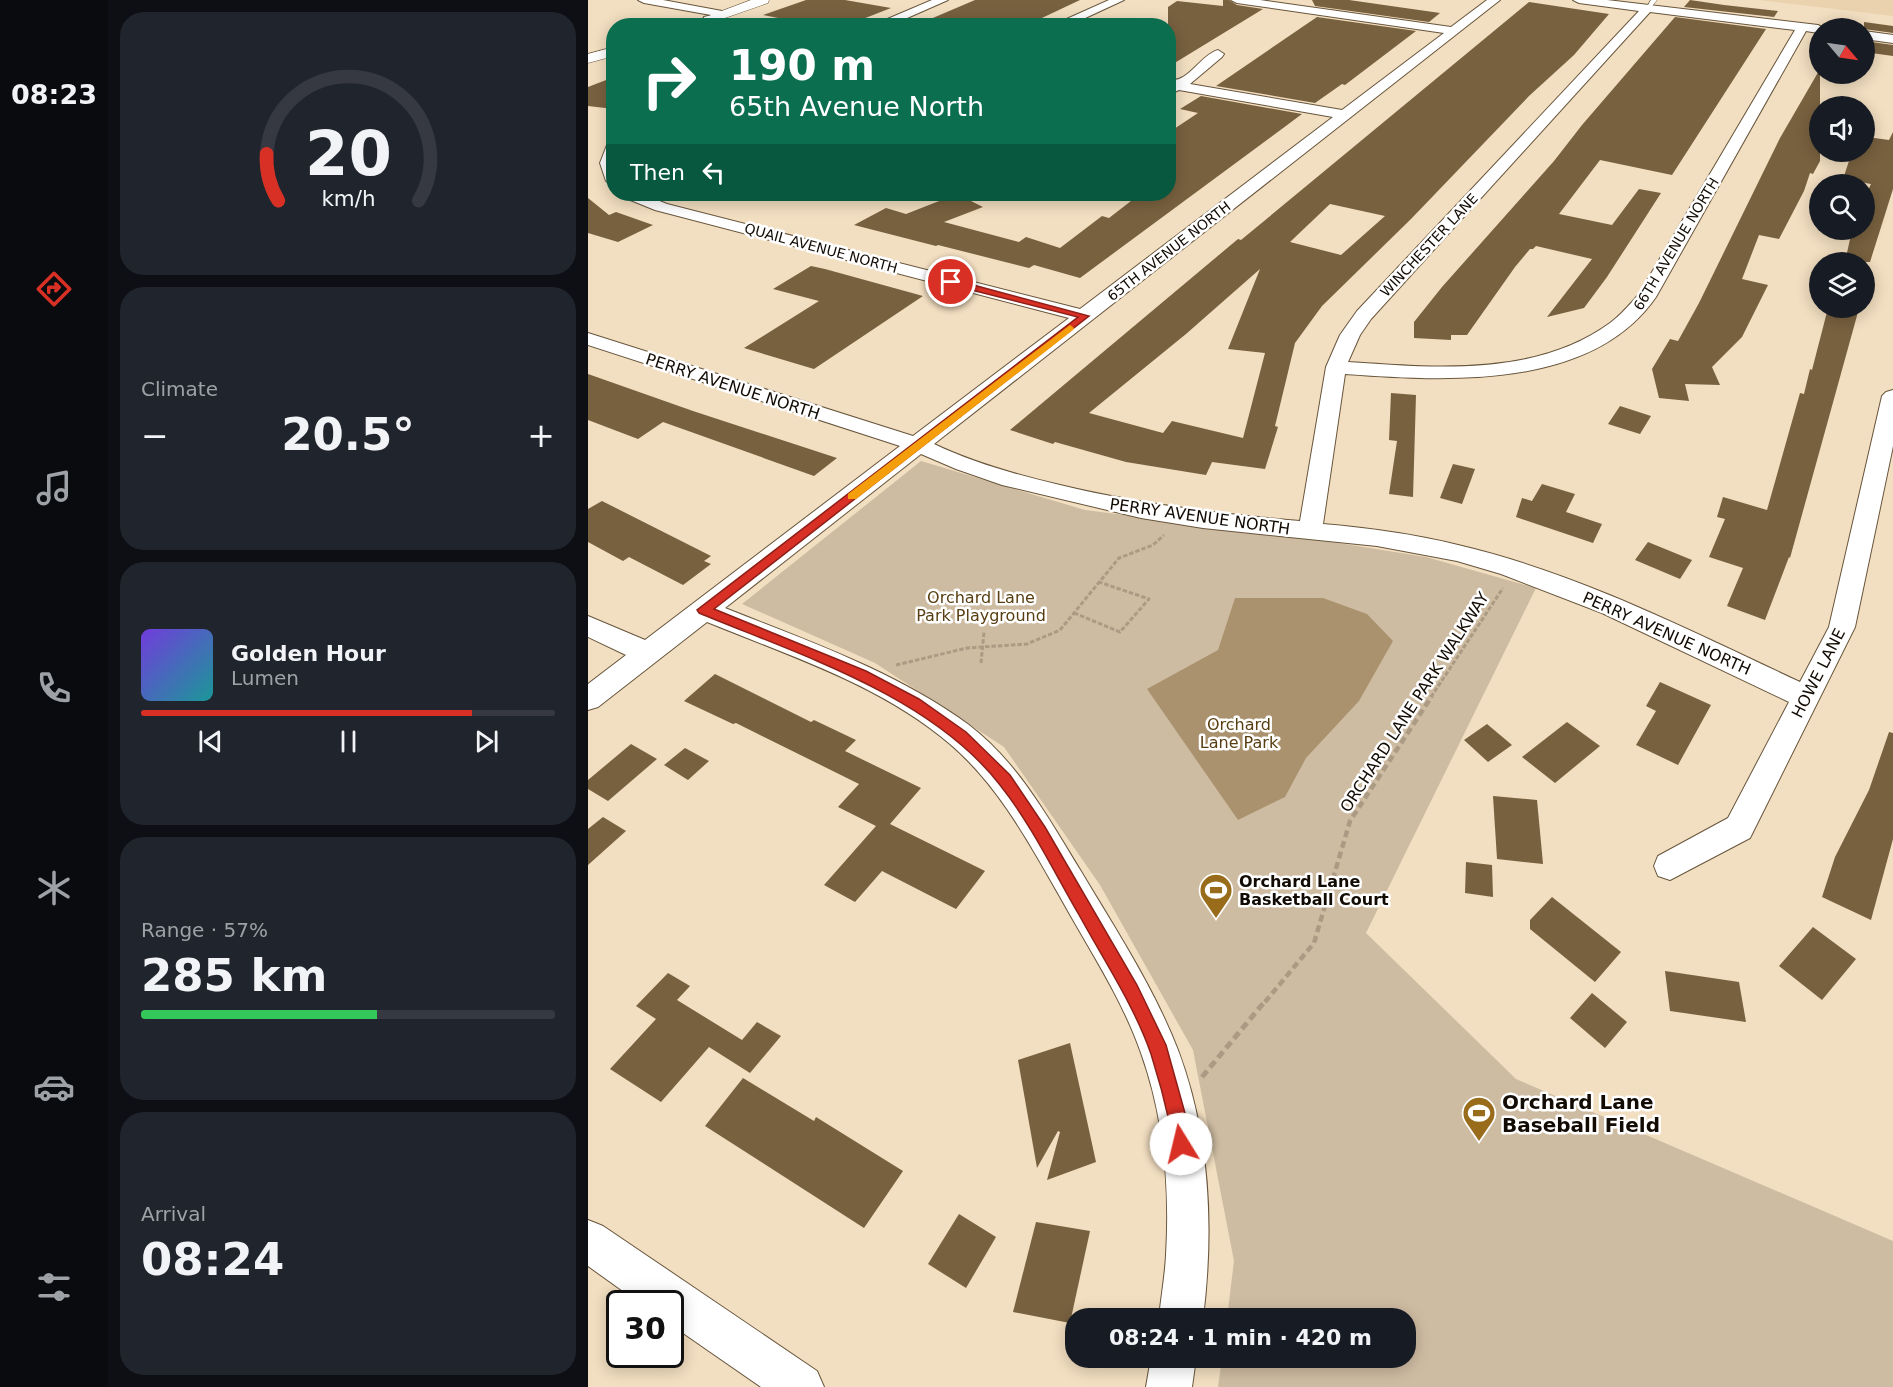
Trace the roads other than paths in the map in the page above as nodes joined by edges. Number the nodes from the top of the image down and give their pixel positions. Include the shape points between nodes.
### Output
1 (644, 0) edge
2 (763, 0) edge
3 (942, 0) edge
4 (1118, 0) edge
5 (1237, 0) edge
6 (1494, 0) edge
7 (1579, 0) edge
8 (1651, 4) edge
9 (722, 14) junction
10 (711, 18) edge
11 (897, 18) edge
12 (1076, 18) edge
13 (1809, 28) edge
14 (1454, 31) junction
15 (1809, 31) edge
16 (1875, 37) edge
17 (1893, 39) edge
18 (606, 53) edge
19 (1218, 54) dead end
20 (588, 59) edge
21 (1176, 84) edge
22 (1176, 88) edge
23 (1344, 115) junction
24 (606, 153) edge
25 (588, 160) edge
26 (646, 201) edge
27 (1084, 316) junction
28 (588, 339) edge
29 (1560, 357) junction
30 (1336, 367) junction
31 (1576, 370) dead end
32 (1893, 396) edge
33 (918, 445) junction
34 (1310, 532) junction
35 (704, 610) junction
36 (588, 626) edge
37 (648, 653) junction
38 (1806, 697) junction
39 (588, 699) edge
40 (1670, 866) dead end
41 (588, 1241) edge
42 (1183, 1308) edge
43 (1172, 1368) edge
44 (801, 1387) edge
45 (1169, 1387) edge

1 - 9 street
2 - 9 street
3 - 11 street
4 - 12 street
5 - 14 street
6 - 14 street, 65TH AVENUE NORTH
7 - 8 street
8 - 13 street
8 - 30 street, WINCHESTER LANE via 1364,315 1350,334
9 - 10 street
14 - 23 street, 65TH AVENUE NORTH
15 - 29 street, 66TH AVENUE NORTH via 1632,317 1609,335
16 - 17 street
18 - 20 street
19 - 21 street
22 - 23 street
23 - 27 street, 65TH AVENUE NORTH
24 - 25 street
26 - 27 street, QUAIL AVENUE NORTH
27 - 33 street, 65TH AVENUE NORTH
28 - 33 street, PERRY AVENUE NORTH
29 - 30 street, 66TH AVENUE NORTH via 1493,370 1444,373
29 - 31 street
30 - 34 street, WINCHESTER LANE
32 - 38 street, HOWE LANE via 1842,627
33 - 34 street, PERRY AVENUE NORTH via 1010,480 1089,500 1175,516
33 - 35 street, 65TH AVENUE NORTH
34 - 38 street, PERRY AVENUE NORTH via 1406,542 1476,557 1544,579
35 - 37 street, 65TH AVENUE NORTH
35 - 42 street via 861,675 914,703 961,736 1004,779 1040,831 1131,991 1159,1052 1179,1124 1188,1205
36 - 37 street
37 - 39 street, 65TH AVENUE NORTH
38 - 40 street, HOWE LANE via 1738,828
41 - 44 street
43 - 45 street

